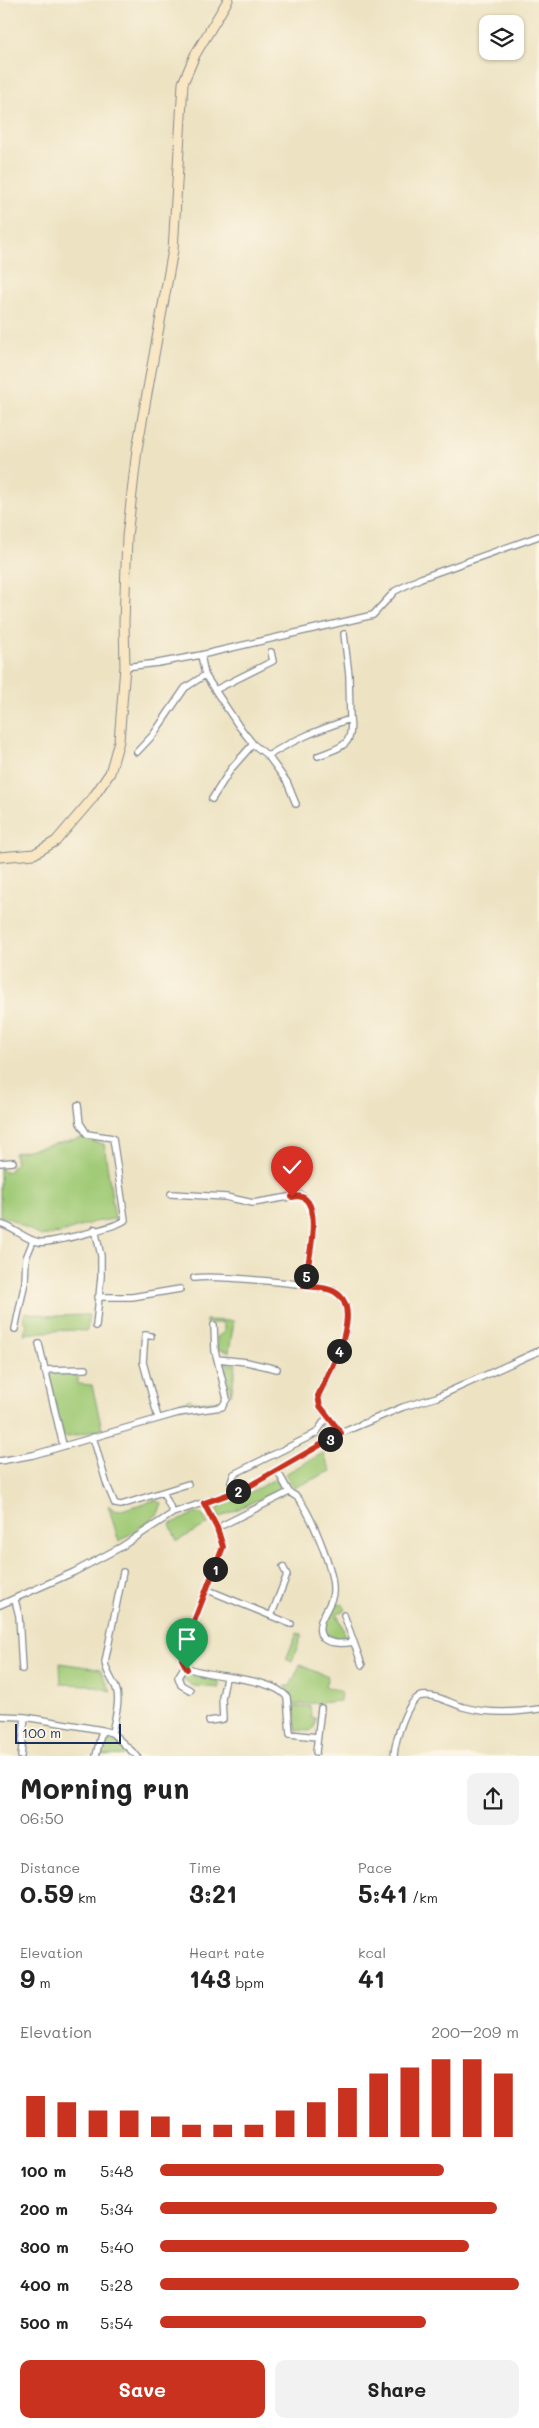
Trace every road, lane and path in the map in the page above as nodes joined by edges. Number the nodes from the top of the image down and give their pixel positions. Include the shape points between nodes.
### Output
1 (228, 0) edge
2 (539, 536) edge
3 (344, 634) dead end
4 (271, 652) dead end
5 (201, 655) junction
6 (125, 667) junction
7 (205, 676) junction
8 (215, 690) junction
9 (350, 720) junction
10 (253, 744) junction
11 (137, 752) dead end
12 (268, 756) junction
13 (318, 756) dead end
14 (212, 799) dead end
15 (296, 804) dead end
16 (0, 857) edge
17 (78, 1105) dead end
18 (13, 1162) dead end
19 (0, 1163) edge
20 (171, 1194) dead end
21 (0, 1224) edge
22 (95, 1229) junction
23 (33, 1241) junction
24 (194, 1278) dead end
25 (304, 1286) junction
26 (180, 1290) dead end
27 (98, 1297) junction
28 (214, 1325) dead end
29 (96, 1326) dead end
30 (15, 1329) dead end
31 (151, 1336) dead end
32 (38, 1344) dead end
33 (539, 1351) edge
34 (217, 1359) junction
35 (86, 1369) dead end
36 (277, 1369) dead end
37 (44, 1370) junction
38 (328, 1416) junction
39 (158, 1418) junction
40 (341, 1433) junction
41 (94, 1437) junction
42 (63, 1445) junction
43 (0, 1461) edge
44 (277, 1470) junction
45 (231, 1482) dead end
46 (188, 1484) dead end
47 (162, 1492) junction
48 (289, 1492) junction
49 (204, 1503) junction
50 (173, 1513) junction
51 (222, 1525) dead end
52 (283, 1567) dead end
53 (123, 1572) dead end
54 (208, 1590) junction
55 (15, 1600) junction
56 (0, 1605) edge
57 (344, 1615) dead end
58 (271, 1616) junction
59 (291, 1624) dead end
60 (353, 1642) junction
61 (362, 1665) dead end
62 (185, 1666) junction
63 (22, 1669) dead end
64 (226, 1678) junction
65 (190, 1690) dead end
66 (321, 1708) dead end
67 (539, 1709) edge
68 (0, 1716) edge
69 (25, 1717) junction
70 (209, 1721) dead end
71 (102, 1730) junction
72 (112, 1733) junction
73 (317, 1737) junction
74 (316, 1752) dead end
75 (21, 1756) edge
76 (96, 1756) edge
77 (137, 1756) edge
78 (394, 1756) edge

1 - 6 street via 195,55 183,83 173,250 137,449 127,537
2 - 5 street via 394,590 373,615
3 - 9 street
4 - 8 street via 273,661
5 - 6 street
5 - 7 street
6 - 16 street via 119,741 110,774 55,842 34,854
7 - 8 street
7 - 11 street via 185,688 153,735
8 - 10 street
9 - 12 street via 311,732
9 - 13 street via 352,736 349,740
10 - 12 street
10 - 14 street via 231,768
12 - 15 street via 287,782
17 - 22 street via 80,1123 87,1134 113,1138 126,1214 122,1224
18 - 19 street
20 - 25 street via 226,1197 253,1203 304,1196 312,1212 313,1226
21 - 23 street
22 - 23 street via 62,1241
22 - 27 street via 101,1256
23 - 30 street via 26,1258 25,1282
24 - 25 street
25 - 38 street via 334,1291 344,1302 346,1311 343,1339 318,1396 320,1406
26 - 27 street via 132,1297
27 - 29 street
28 - 34 street
31 - 39 street via 145,1335 143,1362
32 - 37 street
33 - 40 street via 437,1397
34 - 36 street
34 - 39 street via 226,1393 225,1404 218,1409 178,1412
35 - 37 street
37 - 42 street
38 - 40 street
38 - 45 street via 316,1433 234,1474
39 - 41 street
40 - 44 street
41 - 42 street
41 - 47 street via 114,1504 122,1505
42 - 43 street via 34,1455
44 - 48 street
44 - 49 street via 246,1488
46 - 47 street
47 - 50 street
48 - 51 street
48 - 60 street via 298,1497 328,1562 333,1592 320,1632 324,1639 334,1643
49 - 50 street
49 - 54 street via 223,1547
50 - 55 street via 110,1552
52 - 58 street via 287,1575
53 - 72 street via 105,1662 118,1698
54 - 58 street
54 - 62 street via 191,1629 182,1659
55 - 56 street
55 - 63 street
57 - 60 street
58 - 59 street
60 - 61 street
62 - 64 street
62 - 65 street via 178,1677 181,1685
64 - 70 street via 222,1698 223,1719
64 - 73 street via 243,1678 279,1690 287,1697 290,1734
66 - 73 street
67 - 78 street via 494,1712 464,1707 433,1696 421,1696 413,1701 402,1722
68 - 69 street
69 - 71 street
69 - 75 street
71 - 72 street
71 - 76 street
72 - 77 street
73 - 74 street

